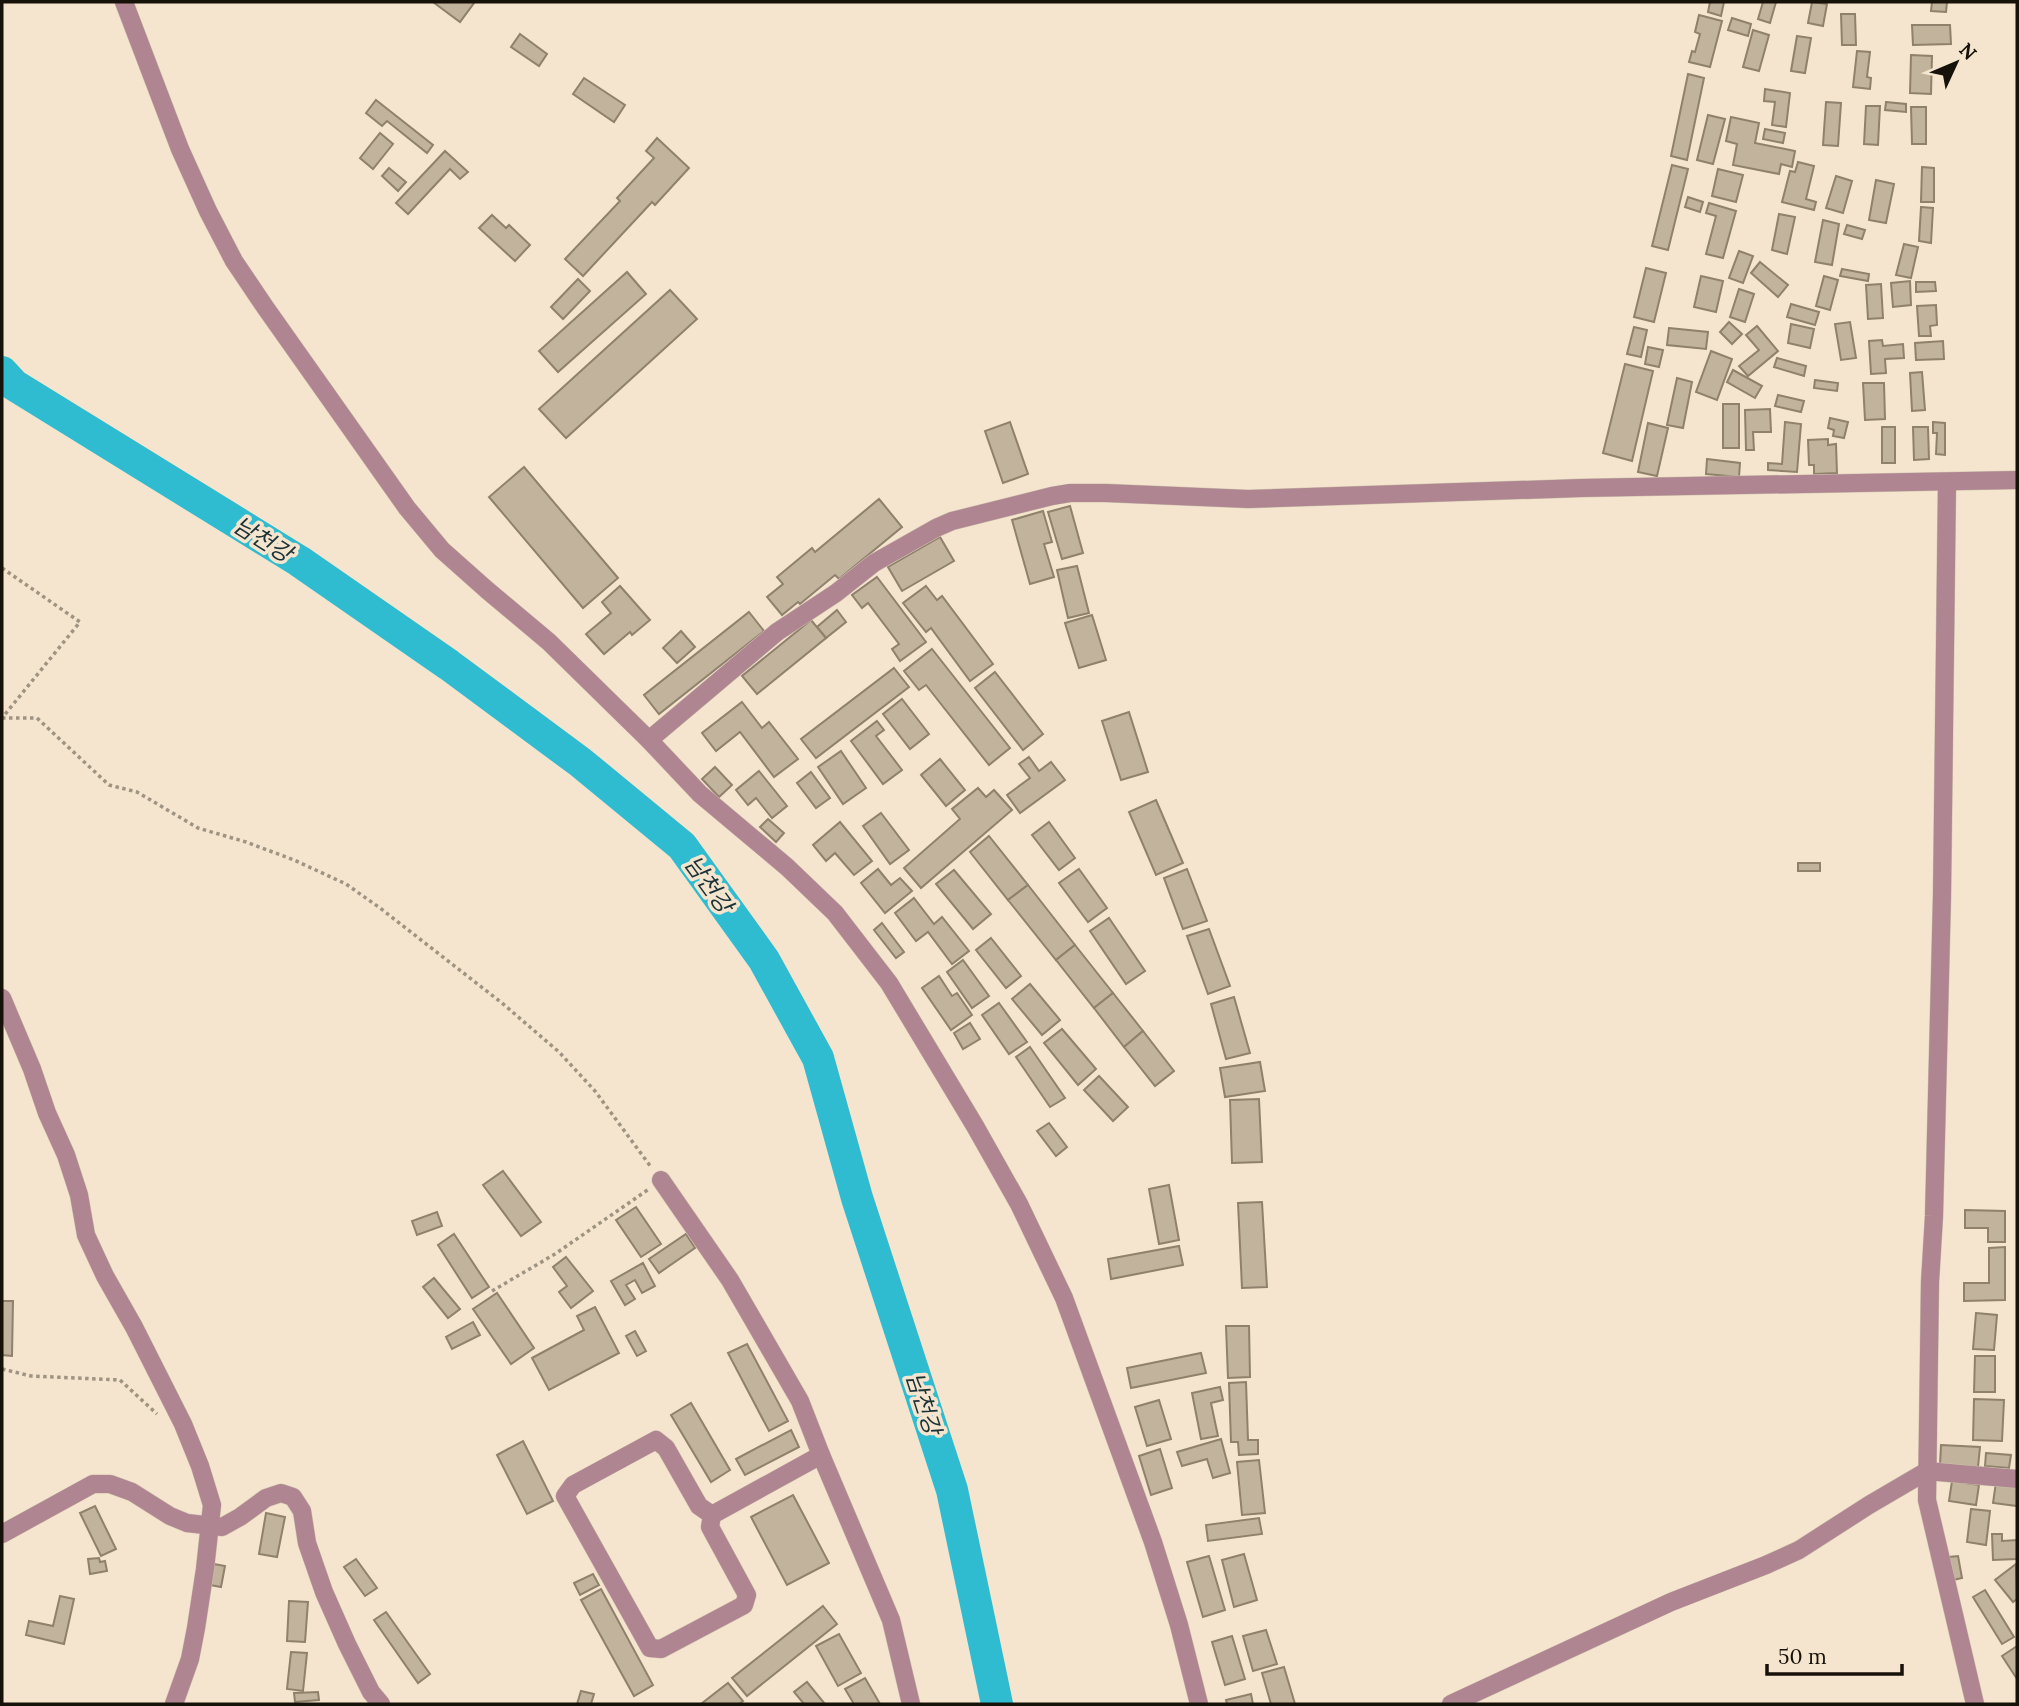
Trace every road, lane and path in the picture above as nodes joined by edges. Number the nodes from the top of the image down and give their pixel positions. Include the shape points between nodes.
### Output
1 (124, 2) edge
2 (2017, 480) edge
3 (1947, 482) junction
4 (2, 568) edge
5 (2, 718) edge
6 (649, 740) junction
7 (2, 998) edge
8 (662, 1180) junction
9 (492, 1291) dead end
10 (2, 1369) edge
11 (183, 1424) junction
12 (821, 1455) junction
13 (1927, 1471) junction
14 (2017, 1479) edge
15 (712, 1515) junction
16 (209, 1525) junction
17 (2, 1534) edge
18 (174, 1704) edge
19 (381, 1704) edge
20 (911, 1704) edge
21 (1199, 1704) edge
22 (1451, 1704) edge
23 (1975, 1704) edge

1 - 6 street via 180,149 234,261 407,508 442,550 549,642
2 - 3 street
3 - 6 street via 1595,487 1248,499 1106,493 1052,496 953,521 874,563 777,632
3 - 13 street
4 - 5 path via 80,622
5 - 8 path via 37,718 109,785 137,792 198,828 294,860 369,900 559,1052 595,1091
6 - 21 street via 700,794 835,913 889,983 975,1126 1064,1298 1153,1542
7 - 11 street via 66,1155 86,1235
8 - 9 path
8 - 12 street via 730,1280 800,1401
10 - 11 path via 31,1376 120,1380 163,1418
11 - 16 street via 212,1505
12 - 15 street
12 - 20 street via 891,1620
13 - 14 street
13 - 22 street via 1799,1550 1671,1602
13 - 23 street via 1927,1500
15 - 15 street via 710,1527 747,1594 744,1605 661,1649 650,1648 565,1496 573,1485 656,1440 666,1448 699,1506
16 - 17 street via 170,1516 110,1483 93,1484
16 - 18 street via 190,1659
16 - 19 street via 229,1524 266,1498 281,1493 293,1497 302,1511 307,1543 324,1592

